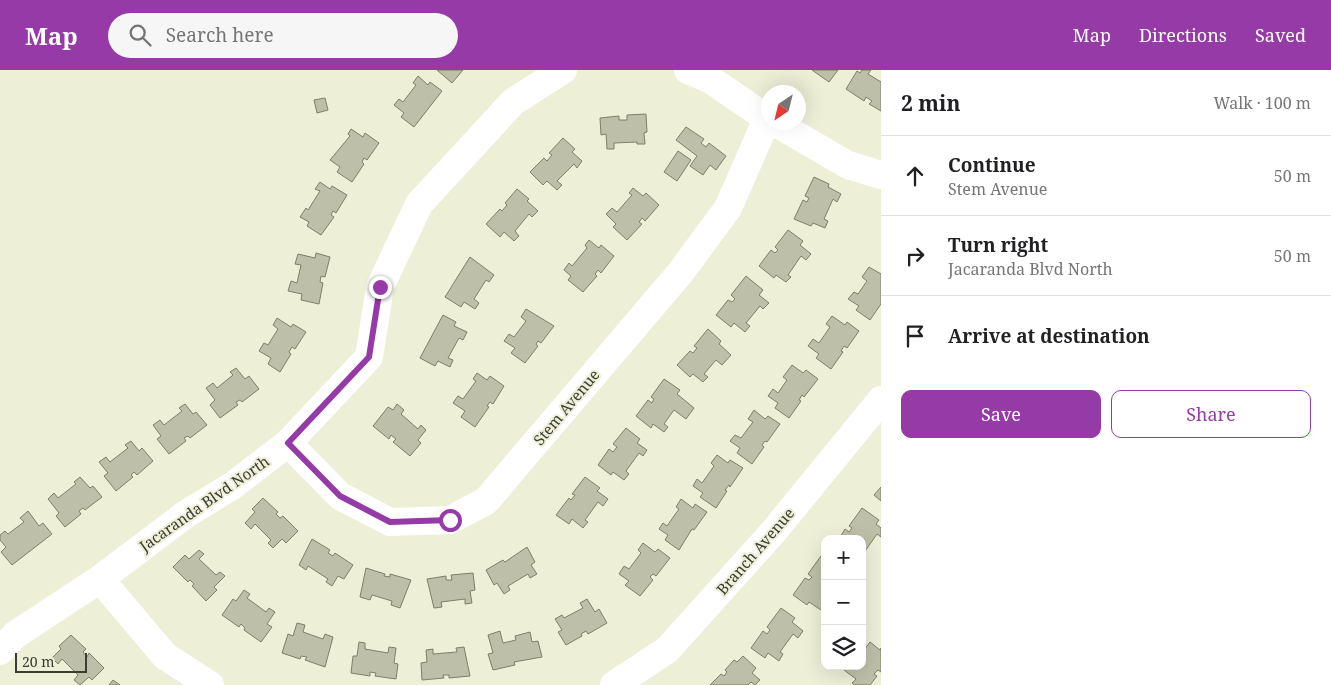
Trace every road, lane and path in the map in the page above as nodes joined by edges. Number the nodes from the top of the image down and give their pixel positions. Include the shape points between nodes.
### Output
1 (563, 70) edge
2 (688, 70) edge
3 (761, 114) edge
4 (765, 130) edge
5 (787, 130) edge
6 (881, 175) edge
7 (881, 400) edge
8 (288, 443) junction
9 (100, 579) junction
10 (0, 651) edge
11 (210, 685) edge
12 (614, 685) edge

1 - 8 street, Jacaranda Blvd North via 513,102 419,204 380,287 369,357
2 - 3 street via 711,80
4 - 8 street, Stem Avenue via 728,208 691,258 486,501 450,520 390,522 340,496
5 - 6 street via 848,165
7 - 12 street, Branch Avenue via 774,531 667,650
8 - 9 street, Jacaranda Blvd North
9 - 10 street, Jacaranda Blvd North via 14,635
9 - 11 street via 165,656

